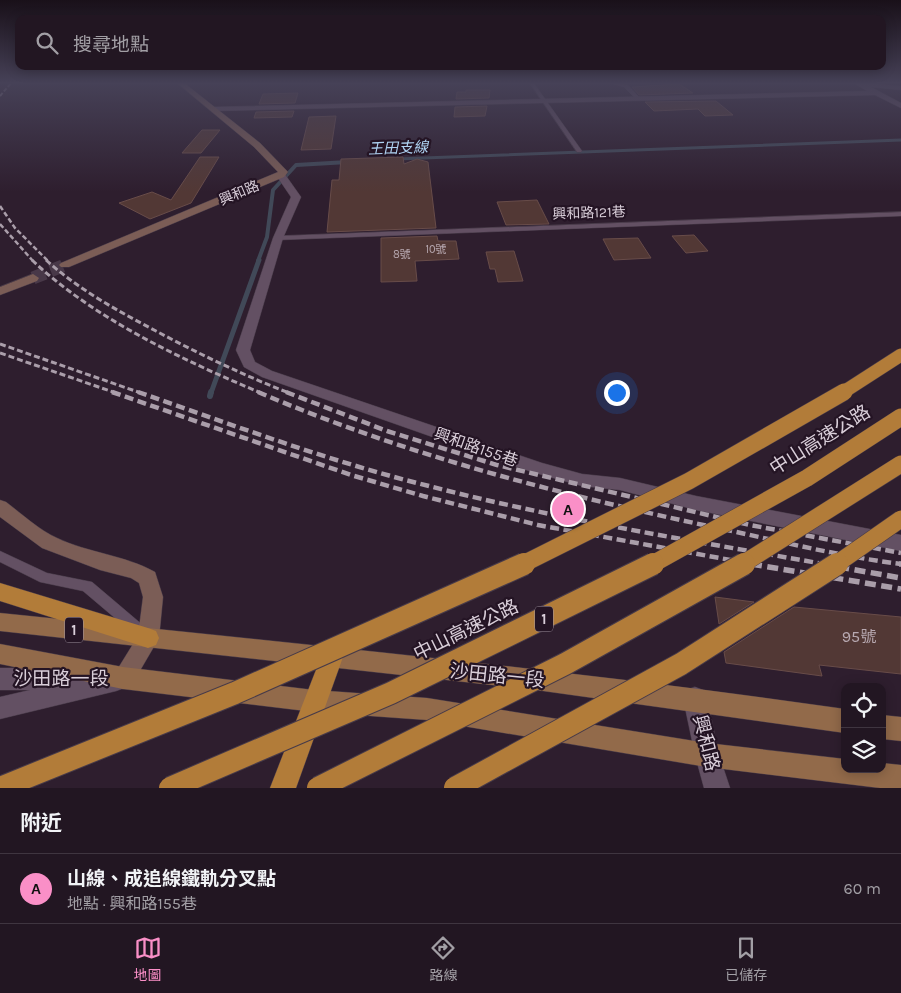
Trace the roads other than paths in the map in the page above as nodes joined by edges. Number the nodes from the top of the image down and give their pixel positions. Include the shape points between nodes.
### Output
1 (224, 119) edge
2 (556, 119) edge
3 (579, 151) dead end
4 (283, 178) junction
5 (901, 214) edge
6 (278, 238) junction
7 (65, 265) tunnel mouth
8 (33, 278) tunnel mouth
9 (0, 291) edge
10 (901, 355) edge
11 (901, 417) edge
12 (901, 464) edge
13 (0, 507) edge
14 (901, 519) edge
15 (901, 543) edge
16 (0, 556) edge
17 (0, 592) edge
18 (0, 622) edge
19 (148, 638) junction
20 (0, 654) edge
21 (332, 657) junction
22 (123, 678) junction
23 (0, 679) edge
24 (694, 698) junction
25 (314, 701) junction
26 (0, 708) edge
27 (841, 720) edge
28 (886, 728) edge
29 (901, 730) edge
30 (707, 755) junction
31 (901, 778) edge
32 (0, 788) edge
33 (170, 788) edge
34 (283, 788) edge
35 (318, 788) edge
36 (455, 788) edge
37 (718, 788) edge

1 - 4 street via 282,169
2 - 3 lane
4 - 6 street, 興和路155巷 via 296,197
4 - 7 street, 興和路
5 - 6 lane, 興和路121巷
6 - 15 street, 興和路155巷 via 244,350 249,364 267,374 582,480 620,484 696,503
8 - 9 street
10 - 32 highway, bridge via 739,454 569,543 391,626 111,746
11 - 33 highway, 中山高速公路 / 1, bridge via 806,478 635,574 391,693
12 - 35 highway, bridge via 752,558 565,664
13 - 19 street via 49,542 148,578 153,597
14 - 36 highway, bridge via 681,664
16 - 19 lane via 45,578 87,586
17 - 19 highway
18 - 19 main road, 沙田路一段 / 1
19 - 21 main road, 沙田路一段 / 1
19 - 22 street
20 - 22 main road, 沙田路一段 / 1
21 - 24 main road, 沙田路一段 / 1
21 - 25 highway
22 - 23 street, 沙田路一段
22 - 25 main road, 沙田路一段 / 1
22 - 26 street
24 - 27 main road, 沙田路一段 / 1
24 - 30 street, 興和路
25 - 30 main road, 沙田路一段 / 1 via 427,710
25 - 34 highway
28 - 29 main road
30 - 31 main road, 沙田路一段 / 1
30 - 37 street, 興和路

